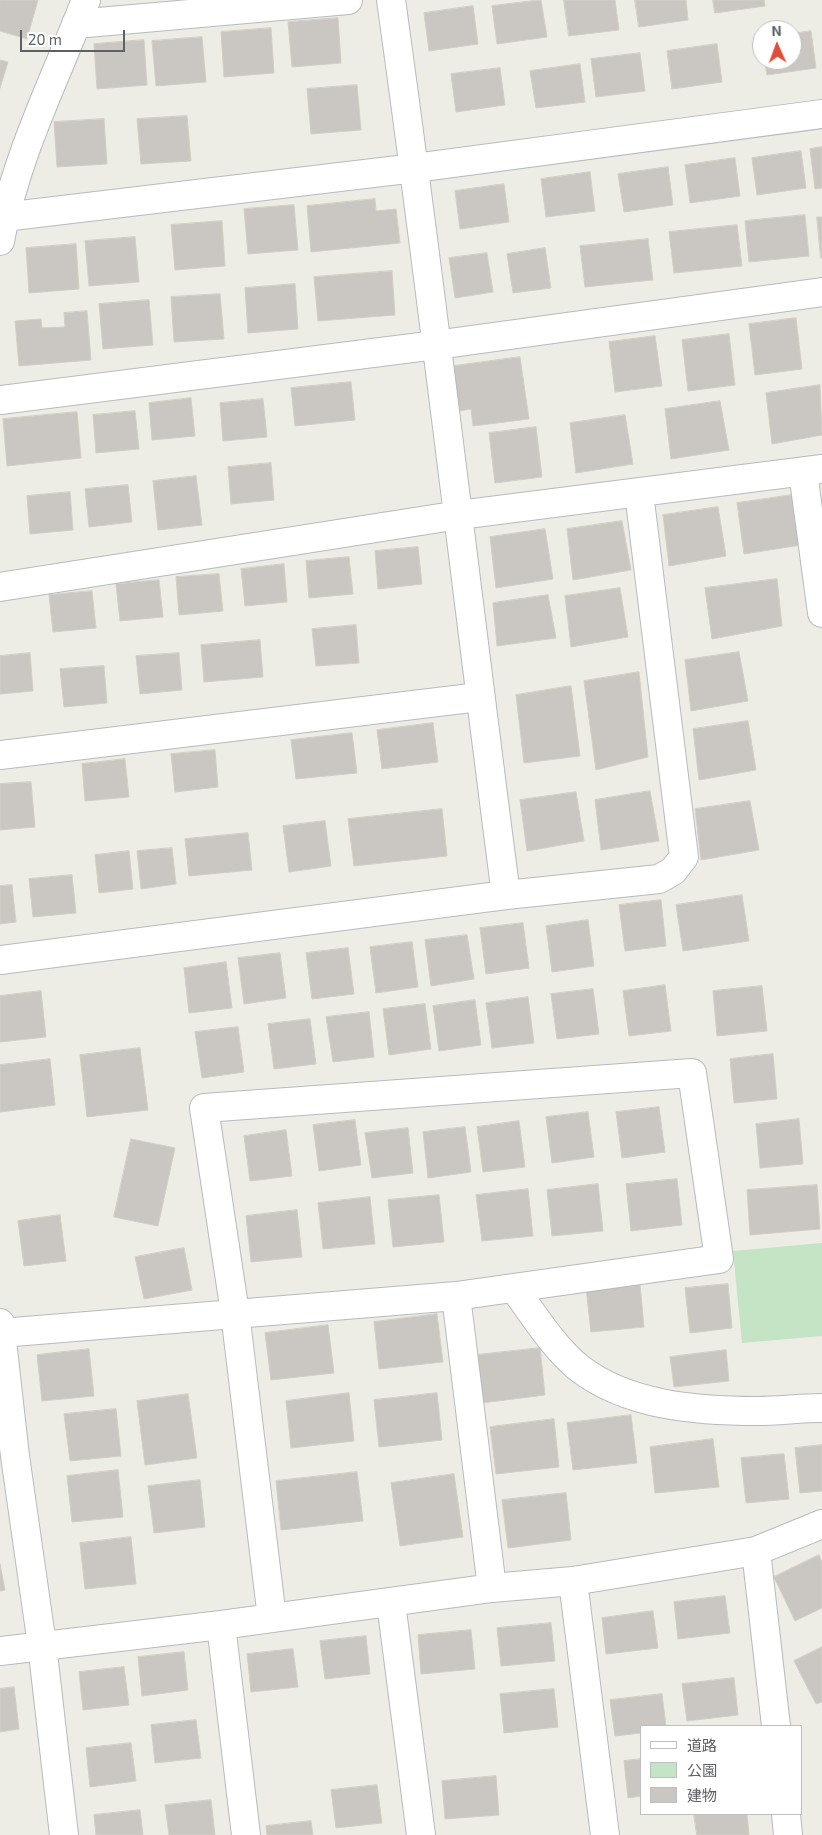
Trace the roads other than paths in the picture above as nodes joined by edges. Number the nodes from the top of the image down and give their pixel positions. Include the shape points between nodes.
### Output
1 (348, 0) edge
2 (391, 0) edge
3 (81, 12) edge
4 (822, 114) edge
5 (415, 168) junction
6 (2, 229) edge
7 (822, 292) edge
8 (436, 345) junction
9 (0, 400) edge
10 (812, 470) edge
11 (639, 493) junction
12 (459, 515) junction
13 (0, 587) edge
14 (822, 614) edge
15 (479, 697) junction
16 (0, 755) edge
17 (506, 895) junction
18 (0, 960) edge
19 (514, 1288) junction
20 (456, 1296) junction
21 (235, 1313) junction
22 (1, 1328) edge
23 (822, 1408) edge
24 (7, 1457) edge
25 (822, 1524) edge
26 (756, 1551) junction
27 (572, 1581) junction
28 (492, 1588) junction
29 (391, 1603) junction
30 (272, 1618) junction
31 (221, 1625) junction
32 (42, 1645) junction
33 (0, 1651) edge
34 (776, 1725) edge
35 (786, 1815) edge
36 (64, 1835) edge
37 (246, 1835) edge
38 (421, 1835) edge
39 (605, 1835) edge
40 (788, 1835) edge

1 - 3 street
2 - 5 street
3 - 6 street via 20,167
4 - 5 street
5 - 6 street
5 - 8 street
7 - 8 street
8 - 9 street
8 - 12 street
10 - 11 street
10 - 14 street
11 - 12 street
11 - 17 street via 684,857 673,871 659,879
12 - 13 street
12 - 15 street
15 - 16 street
15 - 17 street
17 - 18 street
19 - 20 street
19 - 21 street via 720,1259 692,1073 204,1108
19 - 23 street via 571,1360 602,1383 667,1405 757,1411
20 - 21 street
20 - 28 street
21 - 22 street
21 - 30 street
22 - 24 street
24 - 32 street
25 - 26 street
26 - 27 street
26 - 34 street
27 - 28 street
27 - 39 street
28 - 29 street
29 - 30 street
29 - 38 street
30 - 31 street
31 - 32 street
31 - 37 street
32 - 33 street
32 - 36 street
35 - 40 street

